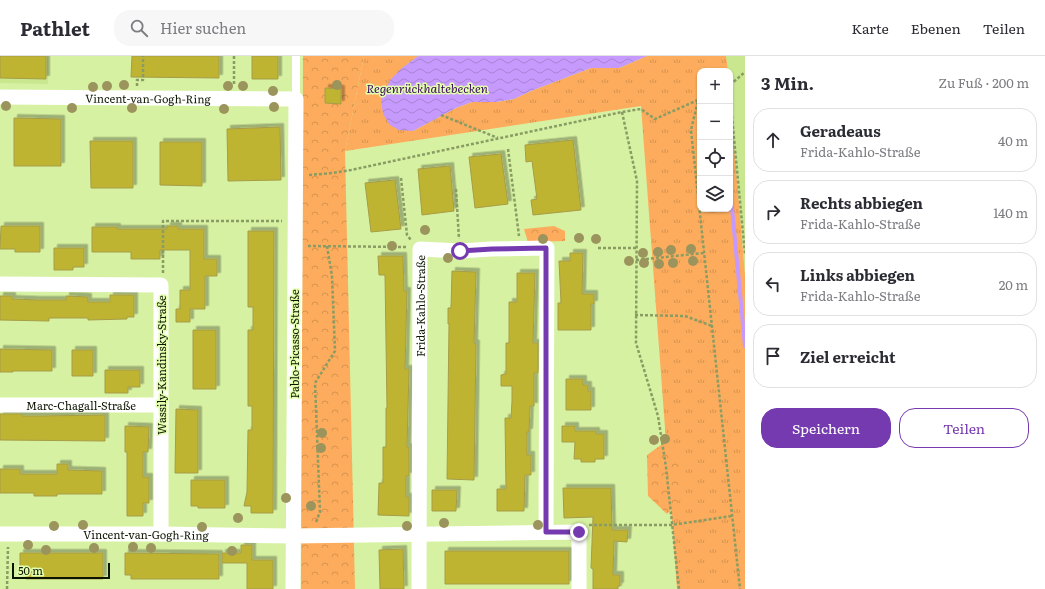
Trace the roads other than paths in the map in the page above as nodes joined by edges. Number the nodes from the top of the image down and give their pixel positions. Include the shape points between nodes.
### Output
1 (296, 56) edge
2 (0, 97) edge
3 (296, 99) junction
4 (0, 284) edge
5 (0, 405) edge
6 (161, 405) junction
7 (546, 532) junction
8 (4, 534) edge
9 (161, 534) junction
10 (420, 535) junction
11 (293, 536) junction
12 (293, 589) edge
13 (419, 589) edge
14 (579, 589) edge

1 - 3 lane
2 - 3 street, Vincent-van-Gogh-Ring
3 - 11 street, Pablo-Picasso-Straße
4 - 6 street, Wassily-Kandinsky-Straße via 161,285
5 - 6 street, Marc-Chagall-Straße
6 - 9 street, Wassily-Kandinsky-Straße
7 - 10 street
7 - 10 street, Frida-Kahlo-Straße via 546,248 420,250
7 - 14 street via 579,532
8 - 9 street, Vincent-van-Gogh-Ring
9 - 11 street, Vincent-van-Gogh-Ring
10 - 11 street
10 - 13 street, Frida-Kahlo-Straße
11 - 12 street, Pablo-Picasso-Straße

